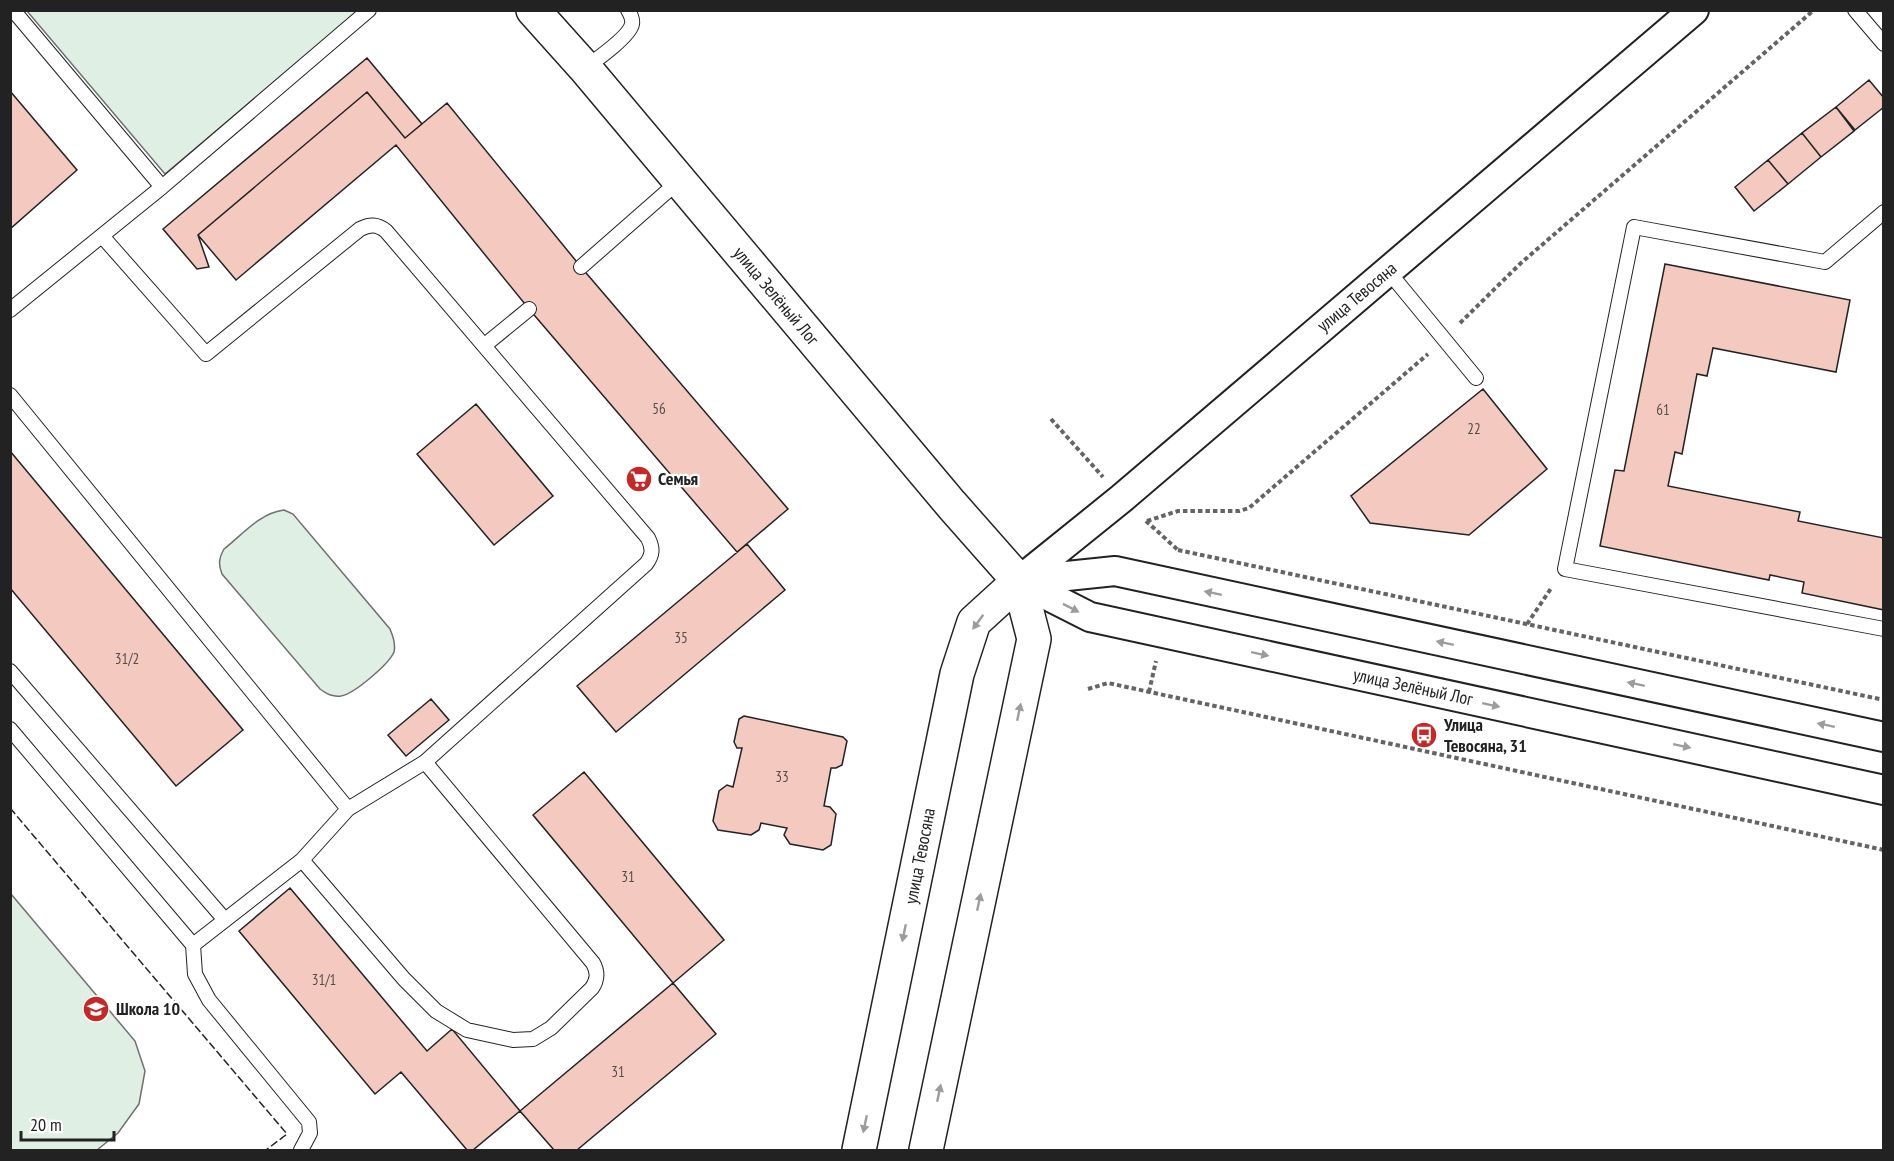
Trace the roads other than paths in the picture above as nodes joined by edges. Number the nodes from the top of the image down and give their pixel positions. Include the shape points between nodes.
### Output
1 (13, 10) edge
2 (369, 10) edge
3 (533, 10) edge
4 (628, 10) edge
5 (1694, 10) edge
6 (1855, 10) edge
7 (1884, 44) edge
8 (585, 68) junction
9 (679, 181) junction
10 (162, 187) junction
11 (1884, 212) edge
12 (102, 236) junction
13 (581, 267) dead end
14 (1388, 271) junction
15 (529, 309) dead end
16 (10, 310) edge
17 (485, 345) junction
18 (1476, 378) dead end
19 (10, 395) edge
20 (1019, 581) junction
21 (1884, 629) edge
22 (10, 671) edge
23 (10, 729) edge
24 (1884, 737) edge
25 (425, 762) junction
26 (1884, 790) edge
27 (348, 809) junction
28 (302, 860) junction
29 (225, 920) junction
30 (193, 945) junction
31 (301, 1150) edge
32 (859, 1150) edge
33 (926, 1150) edge

1 - 10 lane
2 - 10 lane
3 - 8 street, улица Зелёный Лог
4 - 8 lane via 633,22 628,31
5 - 14 street, улица Тевосяна
6 - 7 lane
8 - 9 street, улица Зелёный Лог
9 - 13 lane
9 - 20 street, улица Зелёный Лог
10 - 12 lane
11 - 21 lane via 1825,262 1634,227 1564,569
12 - 16 lane
12 - 17 lane via 206,354 360,229 373,225 386,231
14 - 18 lane
14 - 20 street, улица Тевосяна
15 - 17 lane
17 - 25 lane via 648,538 651,558
19 - 27 lane
24 -> 20 street via 1115,572
20 -> 26 street, улица Зелёный Лог via 1090,617
20 -> 32 street, улица Тевосяна via 974,622 957,674
33 -> 20 street via 1034,639
22 - 29 lane
23 - 30 lane
25 - 27 lane
25 - 28 lane via 596,969 592,988 543,1035 523,1040 467,1029 436,1011
27 - 28 lane
28 - 29 lane
29 - 30 lane
30 - 31 lane via 195,974 209,1000 309,1122 310,1133

